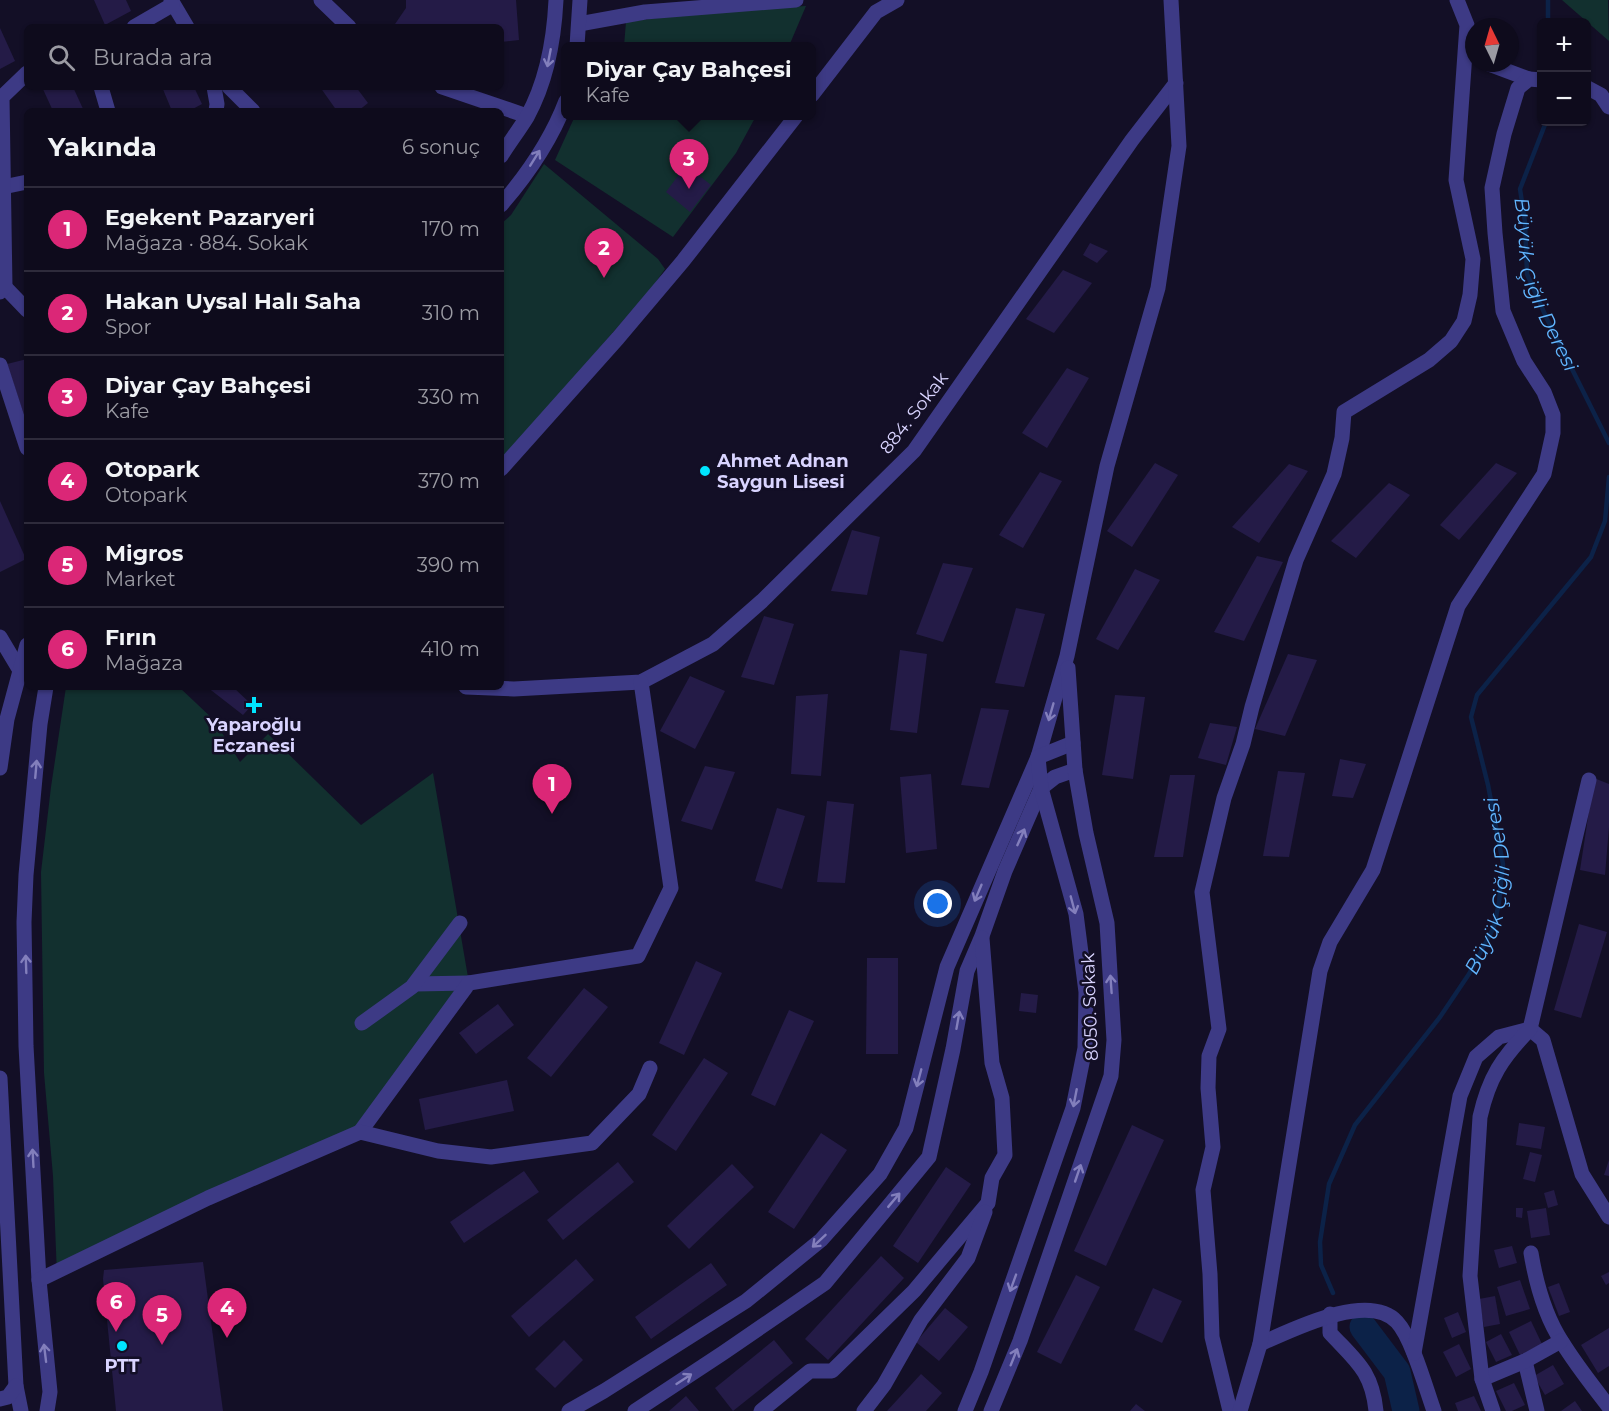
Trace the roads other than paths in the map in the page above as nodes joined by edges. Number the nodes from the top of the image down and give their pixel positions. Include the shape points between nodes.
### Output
1 (321, 0) edge
2 (556, 0) edge
3 (580, 0) edge
4 (796, 0) edge
5 (897, 0) edge
6 (1171, 0) edge
7 (1457, 0) edge
8 (171, 2) edge
9 (1465, 20) edge
10 (138, 24) edge
11 (185, 24) edge
12 (346, 24) edge
13 (579, 24) junction
14 (577, 42) edge
15 (1467, 72) edge
16 (1514, 72) edge
17 (24, 76) edge
18 (1535, 79) edge
19 (1176, 83) junction
20 (1591, 89) edge
21 (102, 90) edge
22 (215, 90) edge
23 (233, 90) edge
24 (451, 90) edge
25 (816, 90) edge
26 (1609, 107) edge
27 (107, 108) edge
28 (216, 108) edge
29 (250, 108) edge
30 (504, 108) edge
31 (504, 108) edge
32 (561, 114) edge
33 (527, 116) junction
34 (793, 120) edge
35 (504, 151) edge
36 (24, 183) edge
37 (3, 187) junction
38 (504, 202) edge
39 (2, 287) edge
40 (24, 307) edge
41 (0, 365) edge
42 (24, 439) edge
43 (504, 466) edge
44 (0, 637) edge
45 (24, 654) edge
46 (1067, 656) junction
47 (19, 669) junction
48 (641, 682) junction
49 (504, 689) edge
50 (46, 690) edge
51 (1073, 743) junction
52 (1038, 757) junction
53 (0, 768) edge
54 (1075, 770) junction
55 (1589, 780) dead end
56 (1041, 788) junction
57 (459, 923) dead end
58 (982, 936) junction
59 (469, 983) junction
60 (415, 984) junction
61 (362, 1023) dead end
62 (1530, 1029) junction
63 (650, 1068) dead end
64 (0, 1078) edge
65 (360, 1132) junction
66 (988, 1203) junction
67 (1609, 1217) edge
68 (1531, 1253) dead end
69 (39, 1280) junction
70 (1330, 1314) junction
71 (1561, 1341) junction
72 (1260, 1344) junction
73 (1414, 1353) junction
74 (1525, 1361) junction
75 (1482, 1379) junction
76 (16, 1386) junction
77 (50, 1392) junction
78 (0, 1400) edge
79 (1609, 1407) edge
80 (21, 1411) edge
81 (47, 1411) edge
82 (57, 1411) edge
83 (569, 1411) edge
84 (634, 1411) edge
85 (761, 1411) edge
86 (864, 1411) edge
87 (965, 1411) edge
88 (992, 1411) edge
89 (1230, 1411) edge
90 (1240, 1411) edge
91 (1376, 1411) edge
92 (1434, 1411) edge
93 (1493, 1411) edge
94 (1537, 1411) edge

1 - 12 street
2 -> 33 street via 547,70
3 - 13 street
4 - 13 street via 645,12
5 - 25 street via 876,12
6 - 19 street
7 - 9 street
8 - 10 street
8 - 11 street
13 - 14 street
15 - 89 street via 1456,180 1473,259 1464,321 1451,341 1429,360 1344,412 1334,474 1296,560 1224,798 1202,892 1219,1029 1209,1056 1214,1147 1203,1190 1212,1337
16 - 18 street
17 - 37 street via 2,97
18 - 72 street via 1518,88 1492,188 1503,311 1524,361 1544,392 1553,415 1553,433 1544,474 1458,606 1373,870 1330,942 1320,971
19 - 46 street via 1179,146 1158,288 1107,466
19 - 48 street, 884. Sokak via 914,451 713,644
20 - 26 street via 1601,94
21 - 27 street
22 - 28 street
23 - 29 street
24 - 31 street
30 - 33 street
38 -> 32 street
33 - 35 street
34 - 43 street via 683,261
36 - 37 street
37 - 39 street
39 - 40 street
41 - 42 street
44 - 47 street
45 - 47 street
46 - 51 street, 8050. Sokak
46 -> 52 street
47 - 53 street
48 - 49 street, 884. Sokak
48 - 59 street via 671,888 638,956
69 -> 50 street via 26,1046 24,922
51 - 52 street
51 - 54 street, 8050. Sokak
52 - 56 street, 8050. Sokak
52 -> 83 street via 947,967 906,1128 880,1174 821,1240 746,1301
54 - 56 street
88 -> 54 street, 8050. Sokak via 1111,1076 1114,1040 1107,923
55 - 62 street
58 -> 56 street
56 -> 87 street, 8050. Sokak via 1076,914 1086,992 1085,1048 1073,1108
57 - 60 street
58 - 66 street via 992,1063 1002,1098 1005,1155 992,1178
84 -> 58 street via 825,1283 929,1157 967,971
59 - 60 street
59 - 65 street
60 - 61 street
62 - 67 street via 1543,1040 1582,1174
62 - 73 street via 1499,1037 1476,1057 1467,1078 1456,1119
62 - 75 street via 1493,1075 1480,1117 1470,1276
63 - 65 street via 639,1094 592,1143 491,1157 438,1151
64 - 76 street
65 - 69 street via 208,1198
66 - 85 street via 914,1291 832,1371 810,1371
66 - 86 street via 968,1258 921,1320 884,1385
68 - 71 street via 1543,1300
77 -> 69 street
70 - 72 street
70 - 73 street via 1388,1314 1399,1324
70 - 91 street via 1330,1333 1365,1370
71 - 74 street
71 - 79 street
72 - 90 street
73 - 92 street
74 - 75 street
74 - 94 street
75 - 93 street
76 - 78 street via 8,1397
76 - 80 street
77 - 81 street
77 - 82 street

